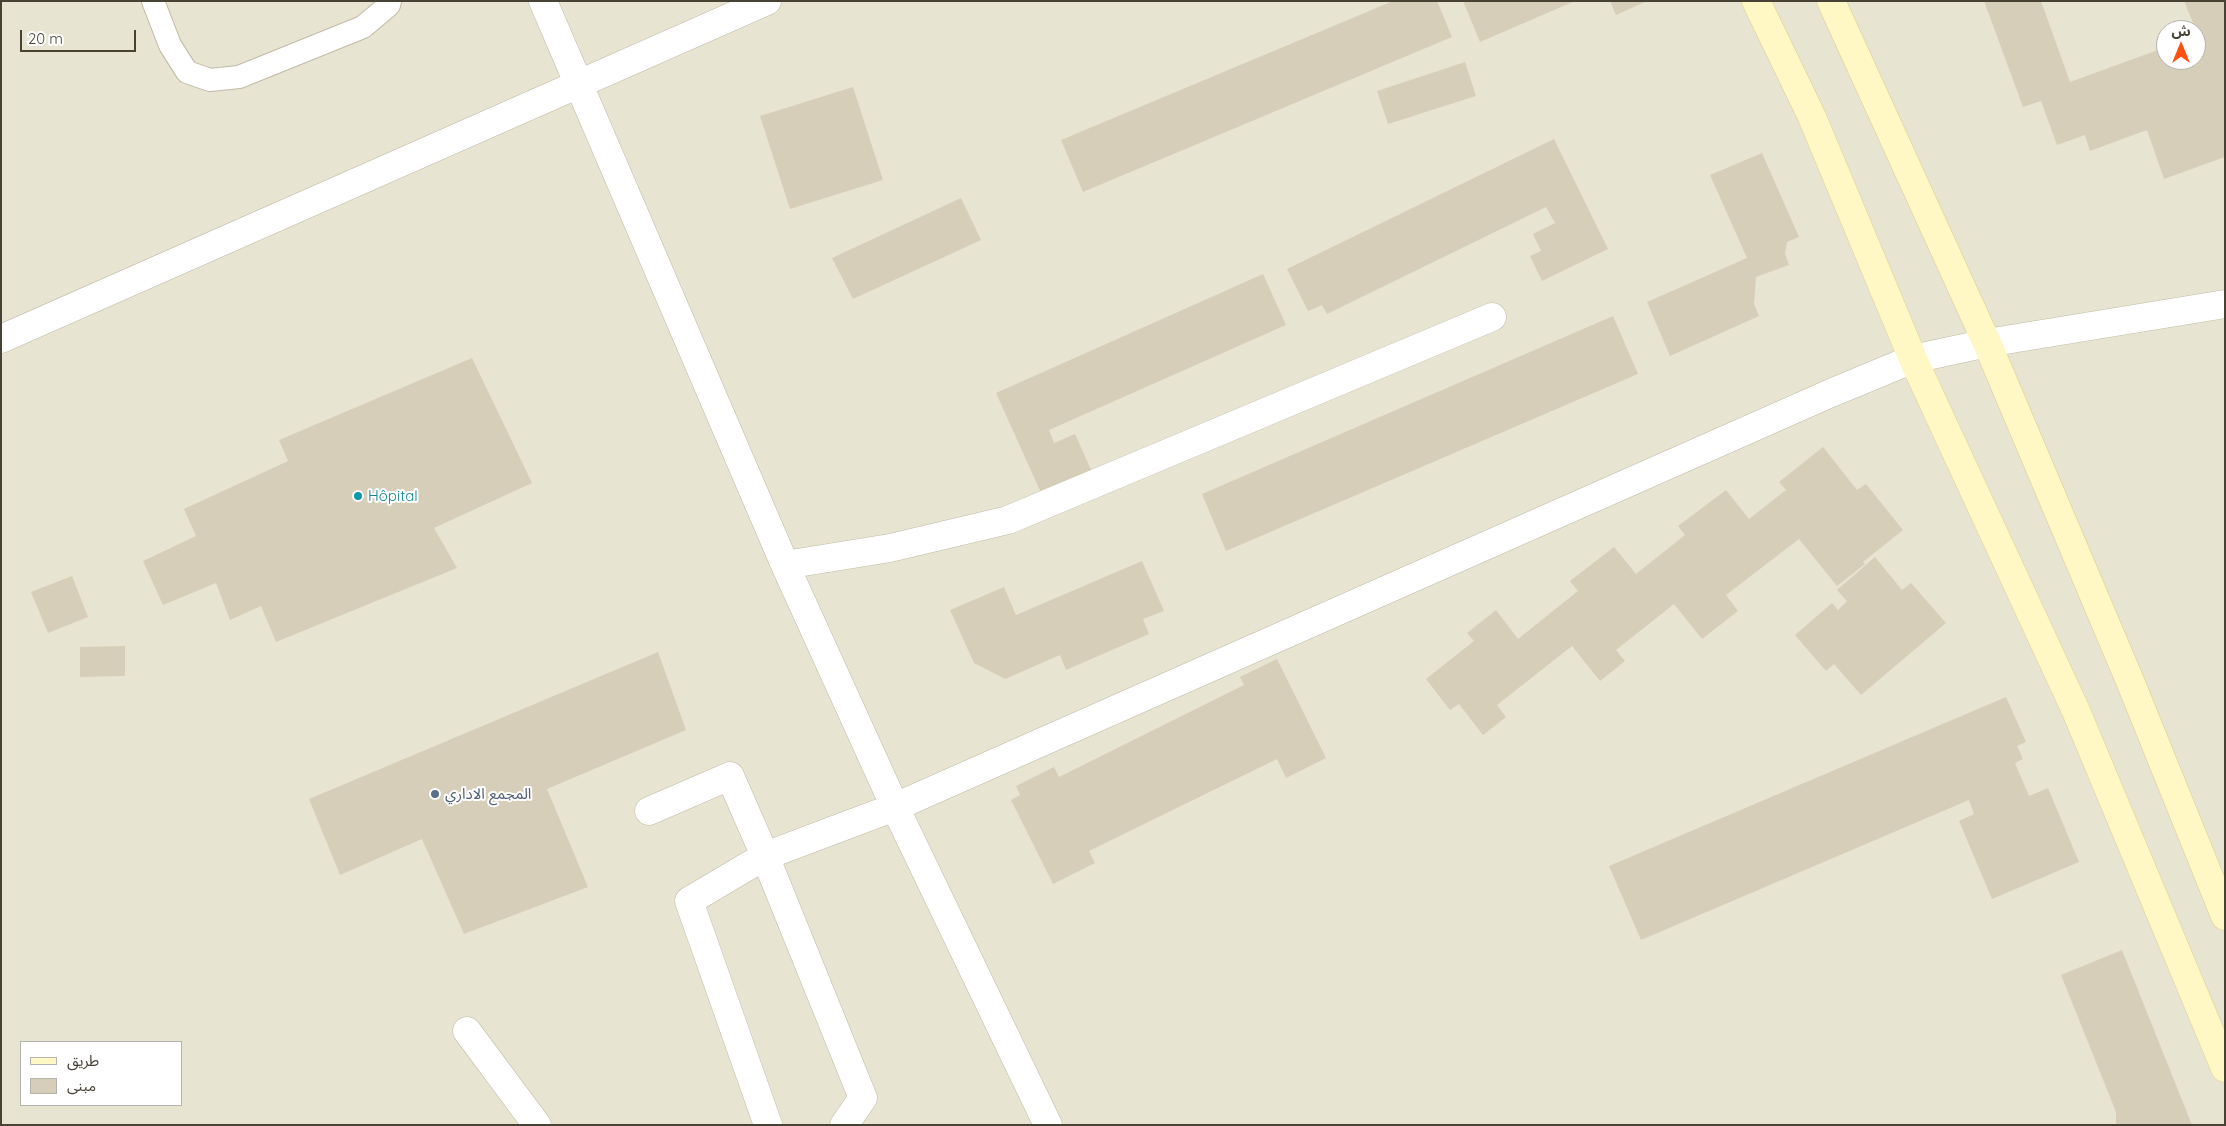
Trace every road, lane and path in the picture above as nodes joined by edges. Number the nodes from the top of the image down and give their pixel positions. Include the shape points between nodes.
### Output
1 (153, 1) edge
2 (390, 1) edge
3 (544, 1) edge
4 (767, 1) edge
5 (1756, 1) edge
6 (1831, 1) edge
7 (580, 85) junction
8 (2225, 304) edge
9 (1492, 317) dead end
10 (1, 339) edge
11 (1987, 343) junction
12 (1913, 360) junction
13 (785, 565) junction
14 (895, 807) junction
15 (649, 811) dead end
16 (765, 856) junction
17 (2225, 916) edge
18 (467, 1031) dead end
19 (2225, 1068) edge
20 (537, 1125) edge
21 (768, 1125) edge
22 (844, 1125) edge
23 (1048, 1125) edge

1 - 2 lane via 170,46 187,72 210,80 239,77 363,27
3 - 7 street
4 - 7 street
5 - 12 main road via 1812,117
6 - 11 main road
7 - 10 street
7 - 13 street
8 - 11 street
9 - 13 street via 1008,520 890,548
11 - 12 street
11 - 17 main road
12 - 14 street via 1804,405
12 - 19 main road via 2076,711
13 - 14 street
14 - 16 street
14 - 23 street
15 - 16 street via 730,776
16 - 21 street via 689,901
16 - 22 street via 863,1098
18 - 20 street

